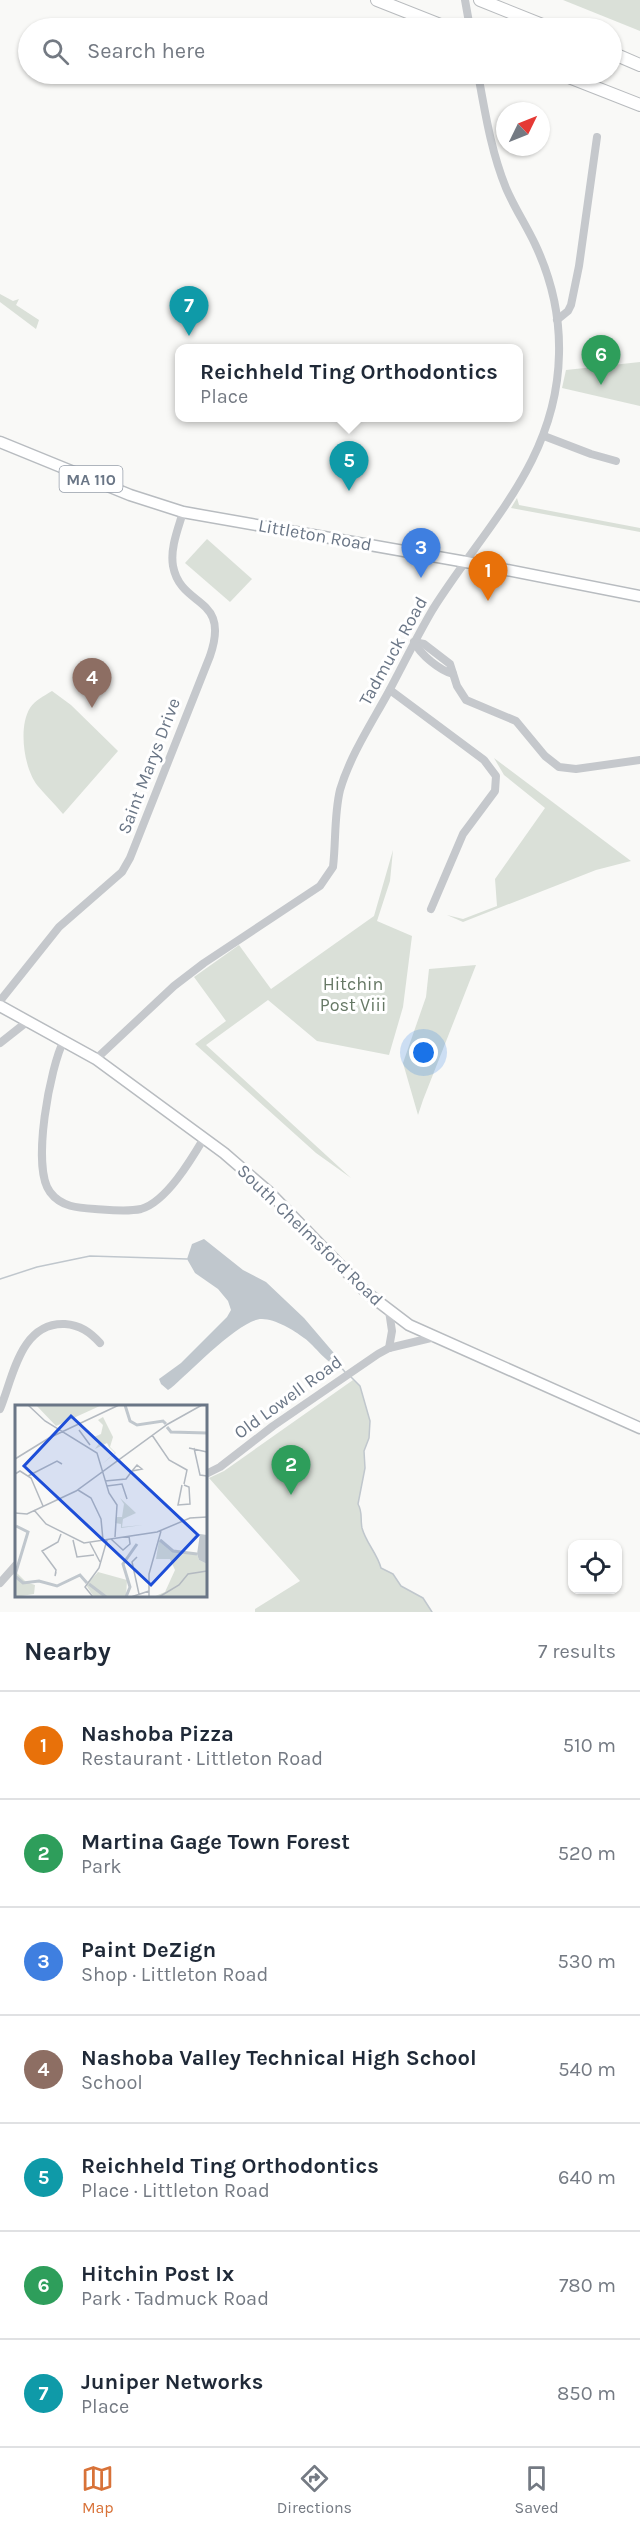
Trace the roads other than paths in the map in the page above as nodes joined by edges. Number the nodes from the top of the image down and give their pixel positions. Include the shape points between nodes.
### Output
1 (377, 0) edge
2 (465, 0) edge
3 (480, 0) edge
4 (421, 18) edge
5 (468, 18) edge
6 (525, 18) edge
7 (622, 57) edge
8 (640, 65) edge
9 (480, 84) edge
10 (586, 84) edge
11 (640, 105) edge
12 (597, 137) dead end
13 (557, 320) junction
14 (544, 436) junction
15 (0, 442) edge
16 (616, 461) dead end
17 (183, 512) junction
18 (466, 562) junction
19 (640, 596) edge
20 (414, 642) junction
21 (390, 690) junction
22 (640, 760) edge
23 (431, 909) dead end
24 (0, 1001) edge
25 (0, 1006) edge
26 (28, 1021) junction
27 (64, 1040) junction
28 (0, 1043) edge
29 (96, 1059) junction
30 (204, 1138) junction
31 (389, 1311) junction
32 (435, 1337) junction
33 (100, 1343) dead end
34 (389, 1348) junction
35 (0, 1409) edge
36 (640, 1428) edge
37 (207, 1474) edge
38 (15, 1566) edge
39 (0, 1583) edge

1 - 4 highway
2 - 5 street
3 - 6 highway
7 - 8 highway
9 - 13 street, Tadmuck Road via 493,151 506,189 540,257
10 - 11 highway
12 - 13 street via 571,305
13 - 14 street, Tadmuck Road via 559,355
14 - 16 street
14 - 18 street, Tadmuck Road via 507,504
15 - 17 main road, Littleton Road / MA 110
17 - 18 main road, Littleton Road / MA 110
17 - 24 street, Saint Marys Drive via 174,542 173,567 179,581 213,615 217,628 210,656 122,872 59,927
18 - 19 main road, Littleton Road / MA 110
18 - 20 street, Tadmuck Road
20 - 21 street, Tadmuck Road
20 - 22 street via 424,644 447,662 466,700 516,721 559,767 576,769
21 - 23 street via 484,760 496,776 495,790 463,834
21 - 29 street, Tadmuck Road via 345,776 338,802 333,867 328,876 320,886 174,986
25 - 26 main road, South Chelmsford Road
26 - 27 main road, South Chelmsford Road
26 - 28 street
27 - 29 main road, South Chelmsford Road
27 - 30 street via 53,1069 43,1146 44,1180 57,1199 85,1209 129,1210 147,1206 163,1195
29 - 30 main road, South Chelmsford Road
30 - 31 main road, South Chelmsford Road via 253,1178
31 - 32 main road, South Chelmsford Road
31 - 34 street
32 - 34 street, Old Lowell Road
32 - 36 main road, South Chelmsford Road
33 - 35 street via 86,1330 69,1324 51,1325 34,1334 23,1348
34 - 37 street, Old Lowell Road
38 - 39 street

